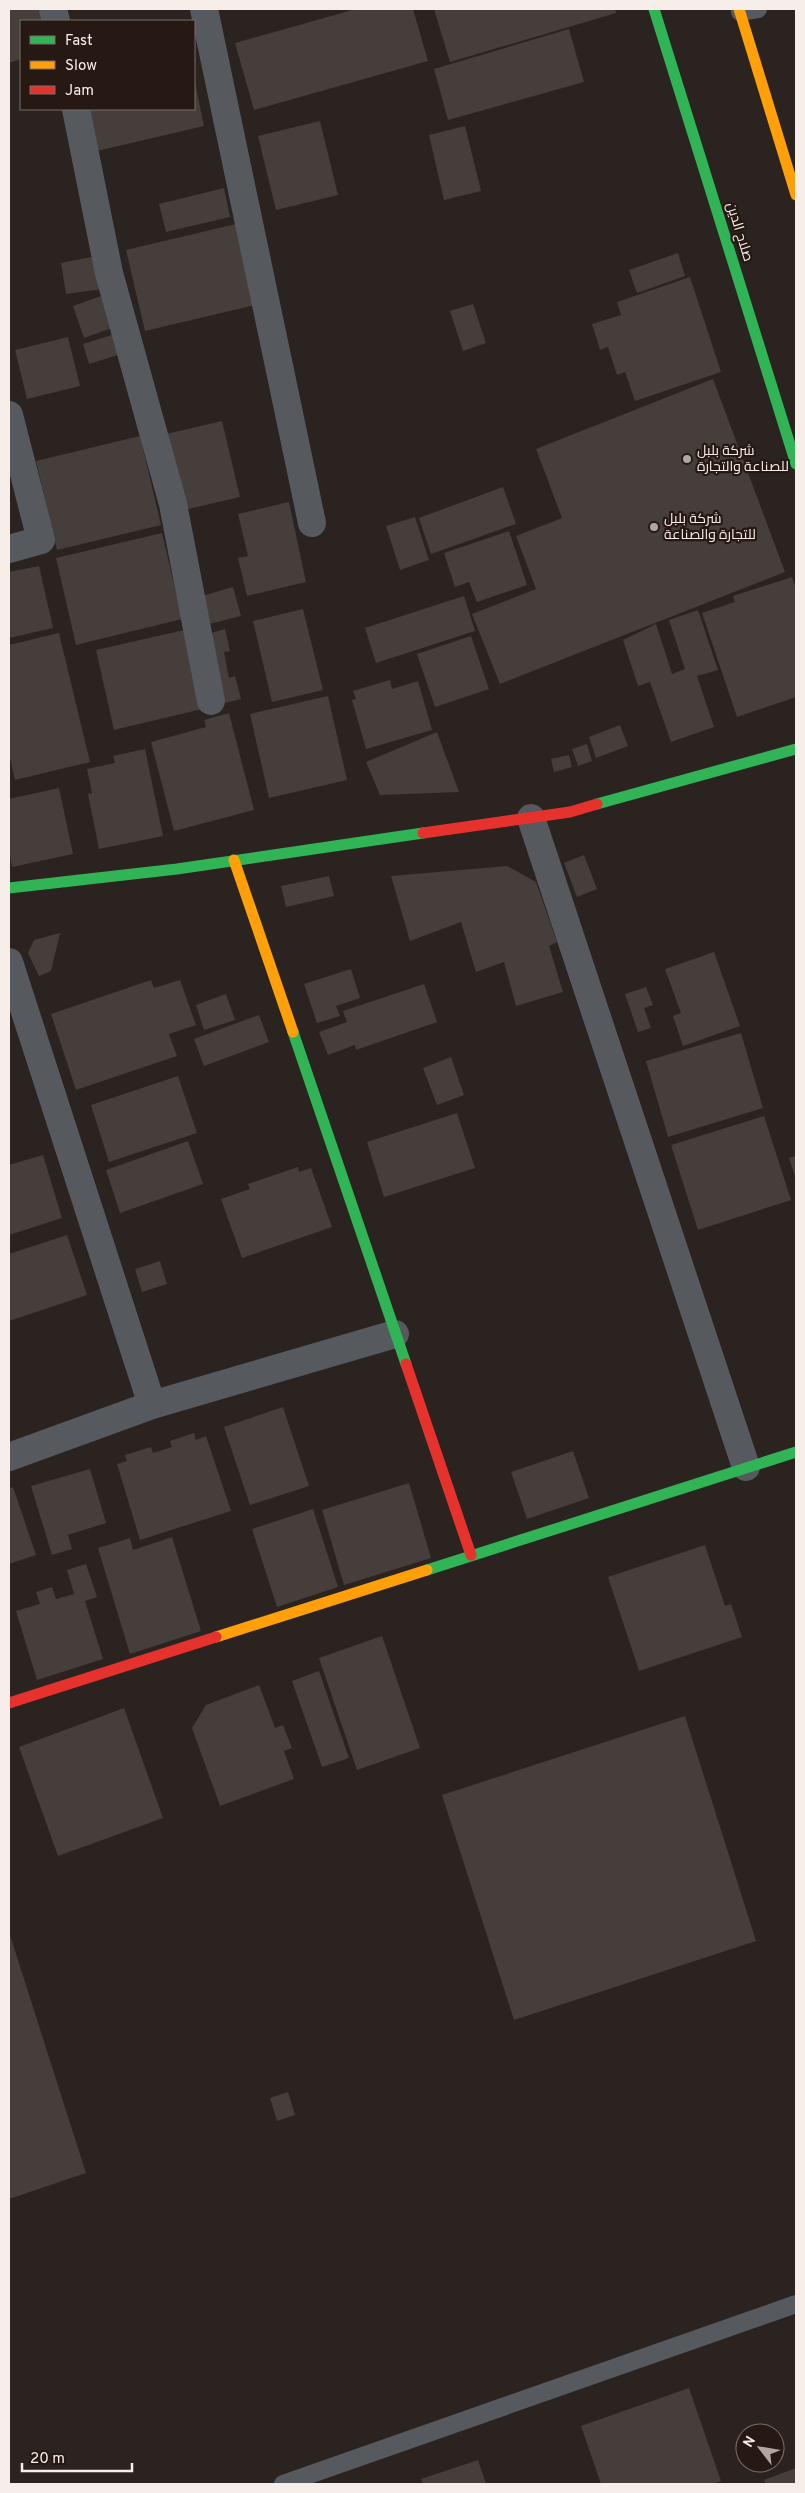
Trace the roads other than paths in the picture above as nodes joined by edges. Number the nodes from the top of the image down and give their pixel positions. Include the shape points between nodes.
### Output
1 (204, 9) edge
2 (654, 9) edge
3 (758, 9) edge
4 (739, 10) edge
5 (76, 110) edge
6 (796, 195) edge
7 (9, 415) edge
8 (796, 464) edge
9 (312, 523) dead end
10 (9, 549) edge
11 (211, 701) dead end
12 (796, 749) edge
13 (531, 818) junction
14 (234, 860) junction
15 (9, 888) edge
16 (9, 962) edge
17 (395, 1334) junction
18 (152, 1405) junction
19 (796, 1452) edge
20 (9, 1457) edge
21 (746, 1467) junction
22 (471, 1555) junction
23 (9, 1703) edge
24 (796, 2304) edge
25 (283, 2484) edge

1 - 9 street
2 - 8 main road, صلاح الدين
3 - 4 lane
4 - 6 main road
5 - 11 street via 109,273 173,504
7 - 10 street via 41,540
12 - 13 main road via 570,812
13 - 14 main road
13 - 21 street
14 - 15 main road
14 - 17 main road
16 - 18 street
17 - 18 street
17 - 22 main road
18 - 20 street
19 - 21 main road
21 - 22 main road
22 - 23 main road
24 - 25 lane

